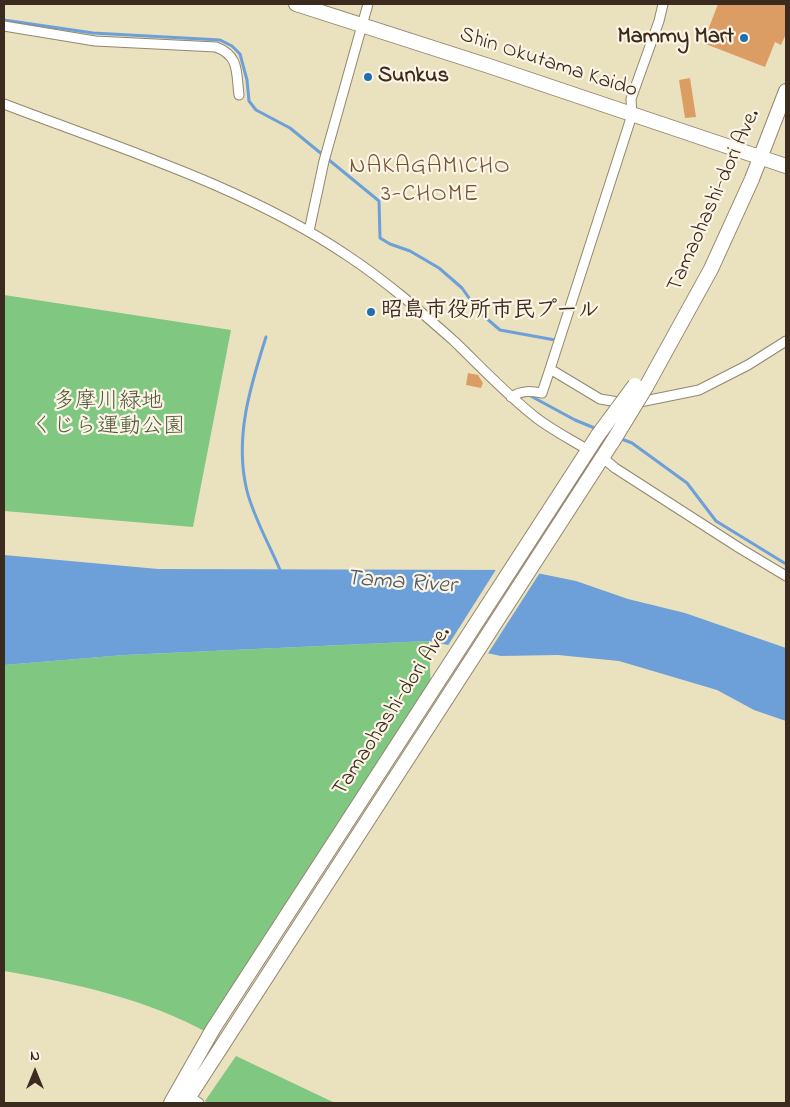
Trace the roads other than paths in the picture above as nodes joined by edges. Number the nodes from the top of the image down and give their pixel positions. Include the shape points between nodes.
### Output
1 (296, 4) edge
2 (368, 4) edge
3 (663, 4) edge
4 (4, 26) edge
5 (363, 26) junction
6 (786, 91) edge
7 (239, 95) dead end
8 (4, 104) edge
9 (632, 114) junction
10 (760, 158) junction
11 (786, 166) edge
12 (309, 231) junction
13 (786, 342) edge
14 (550, 369) junction
15 (640, 386) junction
16 (514, 395) junction
17 (586, 453) junction
18 (600, 460) junction
19 (786, 576) edge
20 (191, 1101) edge
21 (171, 1103) edge

1 - 5 main road, Shin Okutama Kaido
2 - 5 street
3 - 9 street via 631,99
4 - 7 street via 95,41 216,47 226,51 234,62
5 - 9 main road, Shin Okutama Kaido
5 - 12 street via 327,149
6 - 10 main road, Tamaohashi-dori Ave.
8 - 12 street via 218,187
9 - 10 main road, Shin Okutama Kaido
9 - 14 street
10 - 11 main road, Shin Okutama Kaido
10 - 15 main road, Tamaohashi-dori Ave. via 696,298
12 - 16 street via 398,292
13 - 14 street via 748,366 699,390 630,404 600,399
14 - 16 street via 542,393 530,390
15 - 17 main road, Tamaohashi-dori Ave., bridge
15 - 18 main road, Tamaohashi-dori Ave., bridge
16 - 17 street via 536,417
17 - 21 main road, Tamaohashi-dori Ave. via 213,1029
18 - 19 street
18 - 20 main road, Tamaohashi-dori Ave. via 234,1028

